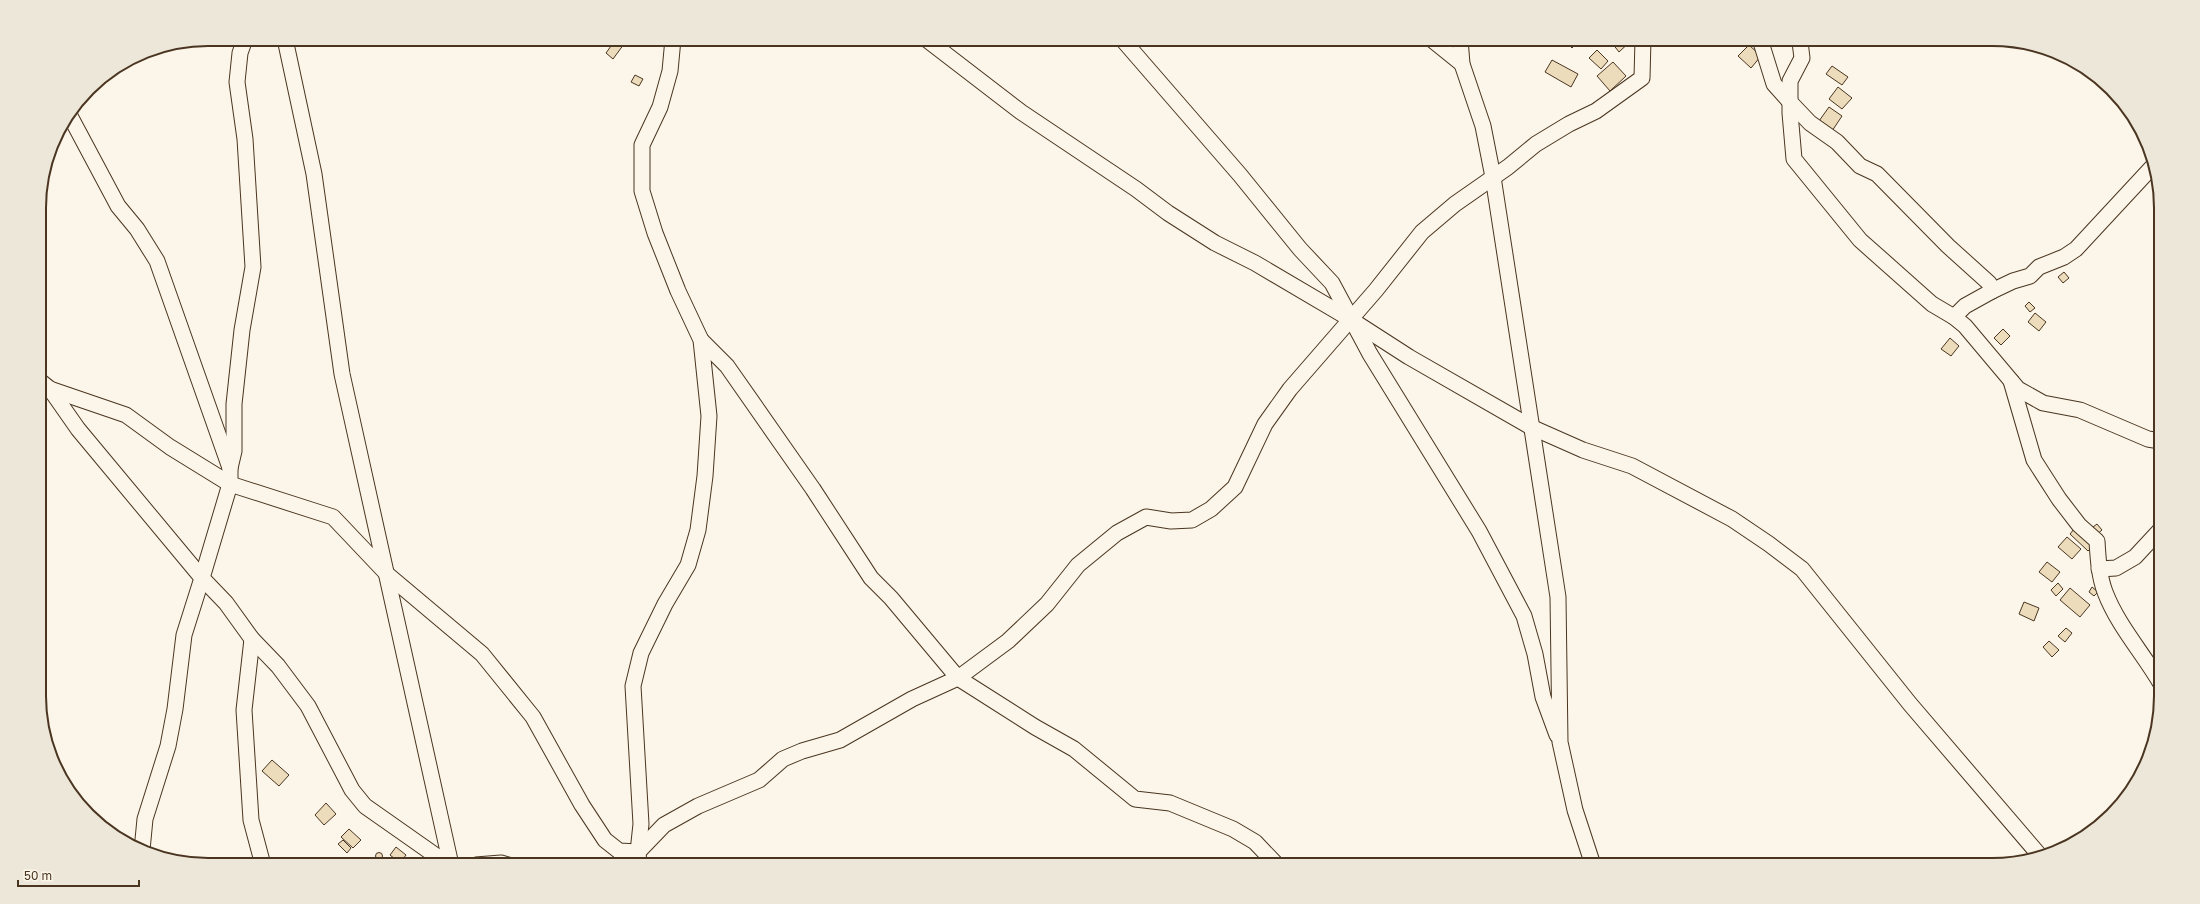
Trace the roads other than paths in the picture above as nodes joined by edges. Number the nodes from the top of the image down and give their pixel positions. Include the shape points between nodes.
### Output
1 (242, 46) edge
2 (287, 46) edge
3 (672, 46) edge
4 (935, 46) edge
5 (1128, 46) edge
6 (1440, 46) edge
7 (1461, 46) edge
8 (1643, 46) edge
9 (1762, 46) edge
10 (1800, 46) edge
11 (1462, 64) junction
12 (1790, 102) junction
13 (72, 120) edge
14 (2149, 170) edge
15 (1493, 177) junction
16 (1992, 291) junction
17 (1954, 317) junction
18 (1350, 319) junction
19 (701, 340) junction
20 (2010, 378) junction
21 (46, 385) edge
22 (46, 386) edge
23 (1531, 427) junction
24 (2154, 440) edge
25 (230, 468) junction
26 (230, 484) junction
27 (2154, 536) edge
28 (2099, 569) junction
29 (388, 575) junction
30 (202, 578) junction
31 (252, 639) junction
32 (2154, 673) edge
33 (958, 678) junction
34 (1560, 742) junction
35 (140, 843) edge
36 (2036, 851) edge
37 (261, 858) edge
38 (440, 858) edge
39 (449, 858) edge
40 (638, 858) edge
41 (1270, 858) edge
42 (1591, 858) edge

1 - 25 street via 237,82 245,139 253,267 242,330 235,396 234,451
2 - 29 street via 314,174 342,374
3 - 19 street via 670,71 660,107 642,145 642,191 678,292
4 - 18 street via 1021,112 1136,189 1168,214 1215,244 1255,263
5 - 18 street via 1240,175 1300,249 1332,283
6 - 11 street
7 - 11 street
8 - 15 street via 1642,78 1596,111 1536,144
9 - 12 street via 1774,84
10 - 12 street via 1802,58 1790,81
11 - 15 street via 1483,126
12 - 16 street via 1810,123 1837,142 1860,166 1877,174 1948,246 1976,269 1989,283
12 - 17 street via 1792,151 1797,165 1860,240 1932,304
13 - 25 street via 118,206 137,229 157,261
14 - 16 street via 2076,249 2039,267 2030,276
15 - 18 street via 1422,232
15 - 23 street
16 - 17 street via 1965,306
17 - 20 street via 1965,326
18 - 23 street via 1416,361
18 - 33 street via 1290,389 1265,424 1235,487 1211,509 1192,520 1171,521 1146,517 1117,533 1078,565 1047,604 1008,641
18 - 34 street via 1479,531 1524,616 1535,654 1543,697
19 - 33 street via 727,366 813,489 871,578
19 - 40 street via 710,416 698,530 688,565 641,653 633,686 640,824
20 - 24 street via 2018,389 2044,403 2080,410
20 - 28 street via 2034,460 2079,526 2097,541
21 - 26 street via 126,415 170,447
22 - 30 street via 78,429
23 - 34 street via 1558,597
23 - 36 street via 1583,450 1632,466 1691,496 1732,519 1802,569 1915,710
25 - 26 street
26 - 29 street via 334,518
26 - 30 street
27 - 28 street via 2135,557 2116,568
28 - 32 street via 2106,593 2117,614
29 - 39 street
29 - 40 street via 482,654 533,717 582,805 605,840 619,851
30 - 31 street via 226,604
30 - 35 street via 184,635 168,746
31 - 37 street via 244,710 251,820
31 - 38 street via 278,666 308,706 352,790 365,806
33 - 40 street via 912,698 840,740 783,759 759,780 698,806 664,825
33 - 41 street via 1074,749 1135,798 1170,802 1233,829 1255,842
34 - 42 street via 1575,810

